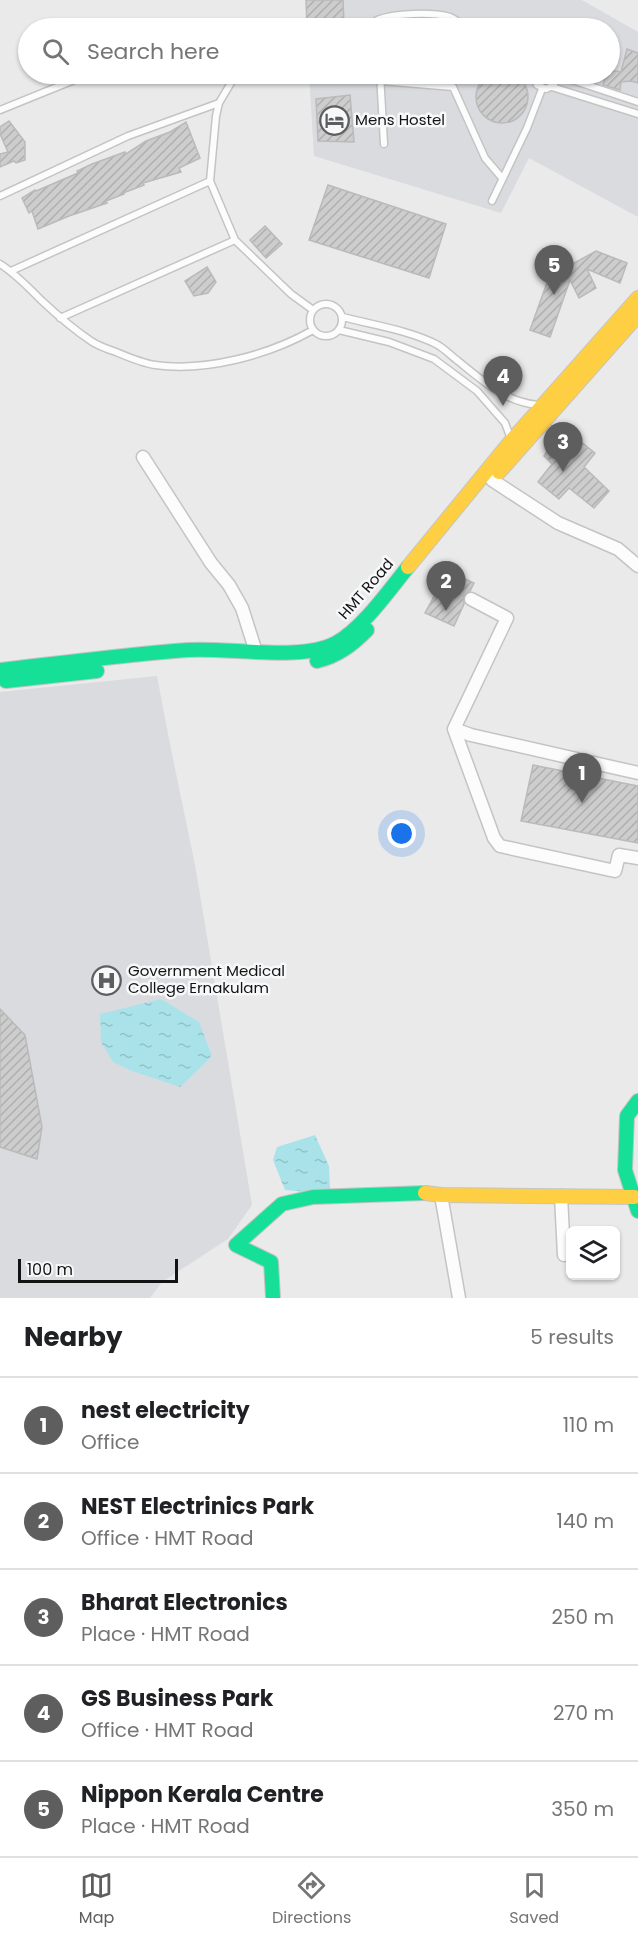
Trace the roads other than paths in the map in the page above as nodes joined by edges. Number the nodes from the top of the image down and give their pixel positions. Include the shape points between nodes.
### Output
1 (382, 18) edge
2 (452, 18) edge
3 (64, 84) edge
4 (230, 84) edge
5 (381, 84) edge
6 (417, 84) edge
7 (536, 84) edge
8 (554, 84) edge
9 (584, 84) edge
10 (552, 87) junction
11 (542, 89) junction
12 (638, 102) edge
13 (219, 103) junction
14 (0, 110) edge
15 (638, 114) edge
16 (384, 144) dead end
17 (502, 178) junction
18 (210, 181) junction
19 (0, 196) edge
20 (492, 201) dead end
21 (235, 240) junction
22 (0, 264) edge
23 (11, 271) junction
24 (638, 298) edge
25 (313, 310) junction
26 (638, 315) edge
27 (343, 317) junction
28 (60, 318) junction
29 (314, 330) junction
30 (339, 330) junction
31 (542, 405) junction
32 (512, 440) junction
33 (143, 457) dead end
34 (492, 480) junction
35 (638, 566) edge
36 (471, 599) dead end
37 (342, 647) junction
38 (256, 652) junction
39 (0, 670) edge
40 (0, 681) edge
41 (454, 729) junction
42 (638, 773) edge
43 (638, 858) edge
44 (638, 1101) edge
45 (632, 1129) edge
46 (441, 1195) junction
47 (561, 1196) junction
48 (634, 1197) junction
49 (638, 1211) edge
50 (564, 1255) dead end
51 (273, 1298) edge
52 (459, 1298) edge

1 - 2 lane via 428,14
3 - 14 lane
4 - 13 lane
5 - 16 lane
6 - 17 lane via 453,87 485,158
7 - 11 lane
8 - 10 lane
9 - 12 lane
10 - 11 lane
10 - 15 lane
11 - 17 lane
13 - 18 lane
13 - 19 lane via 128,136
17 - 20 lane
18 - 21 lane
18 - 23 lane
21 - 25 lane
21 - 28 lane
22 - 23 lane
23 - 28 lane
24 - 31 main road, HMT Road
25 - 27 lane via 327,303
25 - 29 lane via 310,320
26 - 34 main road, HMT Road
27 - 30 lane
27 - 31 lane via 438,345 506,397
28 - 29 lane via 93,343 124,356 184,367 250,356
29 - 30 lane via 328,336
30 - 32 lane via 389,342 434,359 483,398 505,423
31 - 32 main road, HMT Road
32 - 37 main road, HMT Road
33 - 38 street via 229,585 242,608
34 - 35 street via 558,523 618,549
34 - 37 main road, HMT Road via 373,624
36 - 41 street via 507,618
37 - 38 main road, HMT Road
37 - 40 main road, HMT Road via 328,659 308,663 190,661
38 - 39 main road, HMT Road via 189,650
41 - 42 street
41 - 43 street via 500,846 615,871 619,855
44 - 45 main road via 627,1116
45 - 48 main road via 625,1170
46 - 47 main road
46 - 51 main road via 313,1197 282,1204 236,1245 271,1262
46 - 52 street
47 - 48 main road
47 - 50 street
48 - 49 main road

